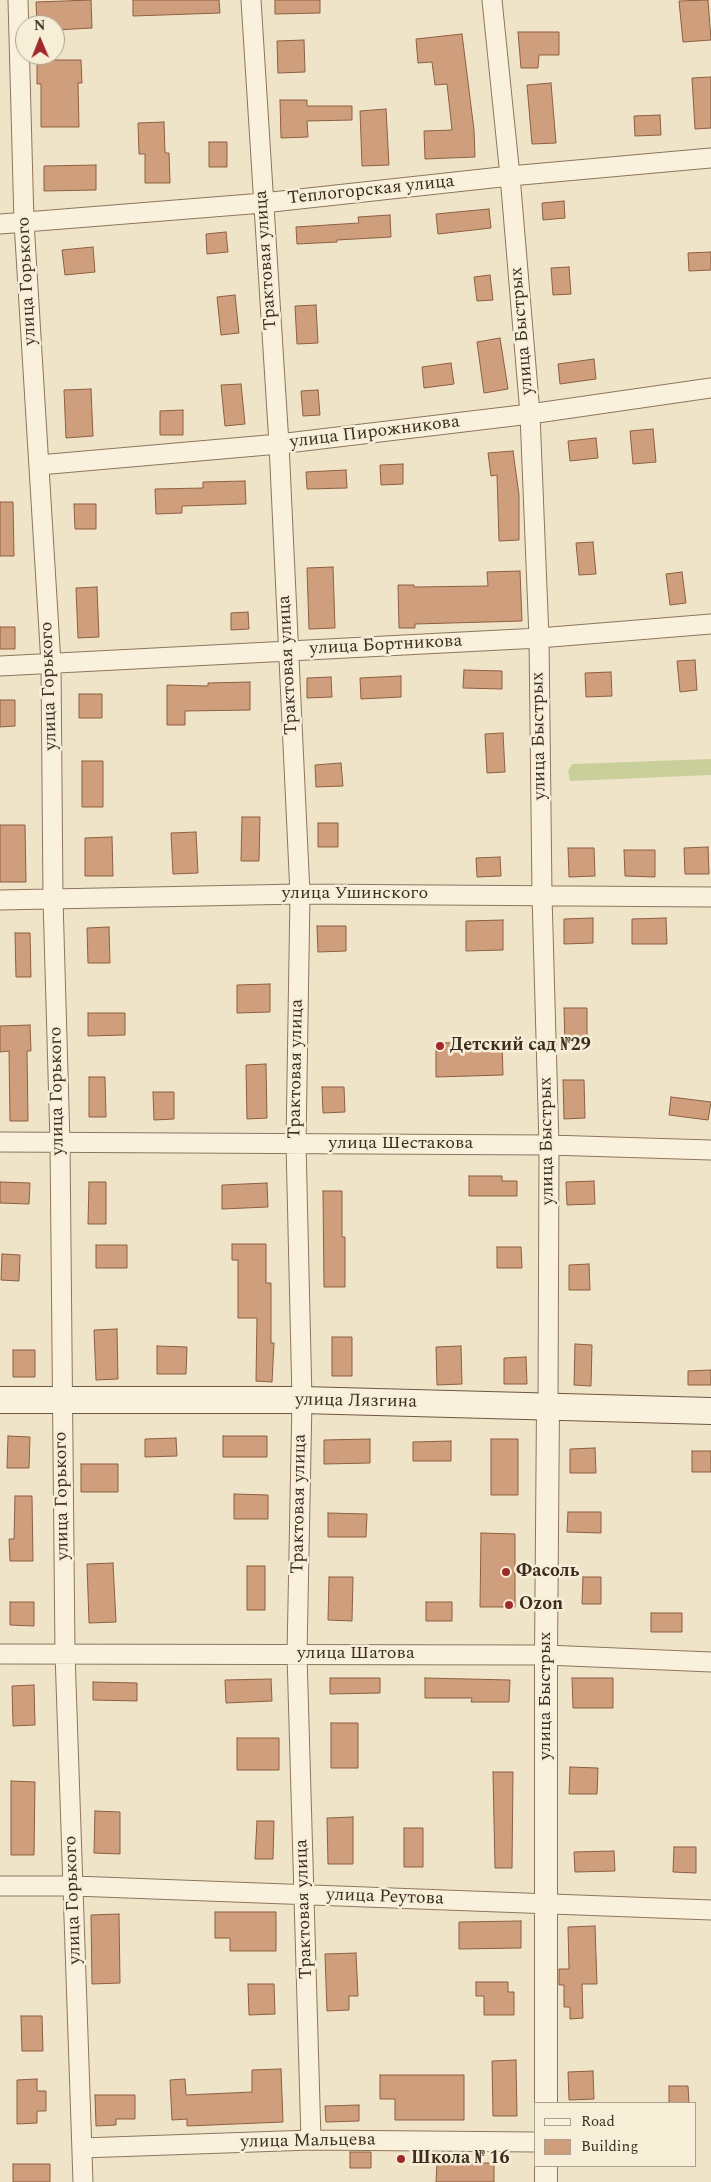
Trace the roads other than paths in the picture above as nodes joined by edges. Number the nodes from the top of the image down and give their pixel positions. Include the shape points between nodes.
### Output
1 (18, 0) edge
2 (250, 0) edge
3 (492, 0) edge
4 (711, 158) edge
5 (510, 176) junction
6 (263, 202) junction
7 (24, 222) junction
8 (0, 224) edge
9 (711, 388) edge
10 (530, 414) junction
11 (279, 444) junction
12 (39, 465) junction
13 (711, 624) edge
14 (539, 638) junction
15 (288, 652) junction
16 (52, 664) junction
17 (0, 666) edge
18 (300, 894) junction
19 (542, 894) junction
20 (711, 897) edge
21 (53, 899) junction
22 (0, 900) edge
23 (0, 1142) edge
24 (60, 1143) junction
25 (296, 1143) junction
26 (549, 1145) junction
27 (711, 1150) edge
28 (0, 1400) edge
29 (302, 1400) junction
30 (61, 1401) junction
31 (548, 1407) junction
32 (711, 1410) edge
33 (65, 1653) junction
34 (0, 1654) edge
35 (297, 1654) junction
36 (546, 1655) junction
37 (711, 1662) edge
38 (0, 1886) edge
39 (74, 1886) junction
40 (305, 1895) junction
41 (546, 1905) junction
42 (711, 1910) edge
43 (546, 2102) edge
44 (311, 2140) junction
45 (534, 2142) edge
46 (82, 2148) junction
47 (546, 2167) edge
48 (83, 2182) edge
49 (546, 2182) edge

1 - 7 street, улица Горького
2 - 6 street, Трактовая улица
3 - 5 street, улица Быстрых
4 - 5 street, Теплогорская улица
5 - 6 street, Теплогорская улица
5 - 10 street, улица Быстрых
6 - 7 street, Теплогорская улица
6 - 11 street, Трактовая улица
7 - 8 street, Теплогорская улица
7 - 12 street, улица Горького
9 - 10 street, улица Пирожникова
10 - 11 street, улица Пирожникова
10 - 14 street, улица Быстрых
11 - 12 street, улица Пирожникова
11 - 15 street, Трактовая улица
12 - 16 street, улица Горького
13 - 14 street, улица Бортникова
14 - 15 street, улица Бортникова
14 - 19 street, улица Быстрых
15 - 16 street, улица Бортникова
15 - 18 street, Трактовая улица
16 - 17 street, улица Бортникова
16 - 21 street, улица Горького
18 - 19 street, улица Ушинского
18 - 21 street, улица Ушинского
18 - 25 street, Трактовая улица
19 - 20 street, улица Ушинского
19 - 26 street, улица Быстрых
21 - 22 street, улица Ушинского
21 - 24 street, улица Горького
23 - 24 street, улица Шестакова
24 - 25 street, улица Шестакова
24 - 30 street, улица Горького
25 - 26 street, улица Шестакова
25 - 29 street, Трактовая улица
26 - 27 street, улица Шестакова
26 - 31 street, улица Быстрых
28 - 30 main road, улица Лязгина
29 - 30 main road, улица Лязгина
29 - 31 main road, улица Лязгина
29 - 35 street, Трактовая улица
30 - 33 street, улица Горького
31 - 32 main road, улица Лязгина
31 - 36 street, улица Быстрых
33 - 34 street, улица Шатова
33 - 35 street, улица Шатова
33 - 39 street, улица Горького
35 - 36 street, улица Шатова
35 - 40 street, Трактовая улица
36 - 37 street, улица Шатова
36 - 41 street, улица Быстрых
38 - 39 street, улица Реутова
39 - 40 street, улица Реутова
39 - 46 street, улица Горького
40 - 41 street, улица Реутова
40 - 44 street, Трактовая улица
41 - 42 street, улица Реутова
41 - 43 street, улица Быстрых
44 - 45 street, улица Мальцева
44 - 46 street, улица Мальцева
46 - 48 street, улица Горького
47 - 49 street

